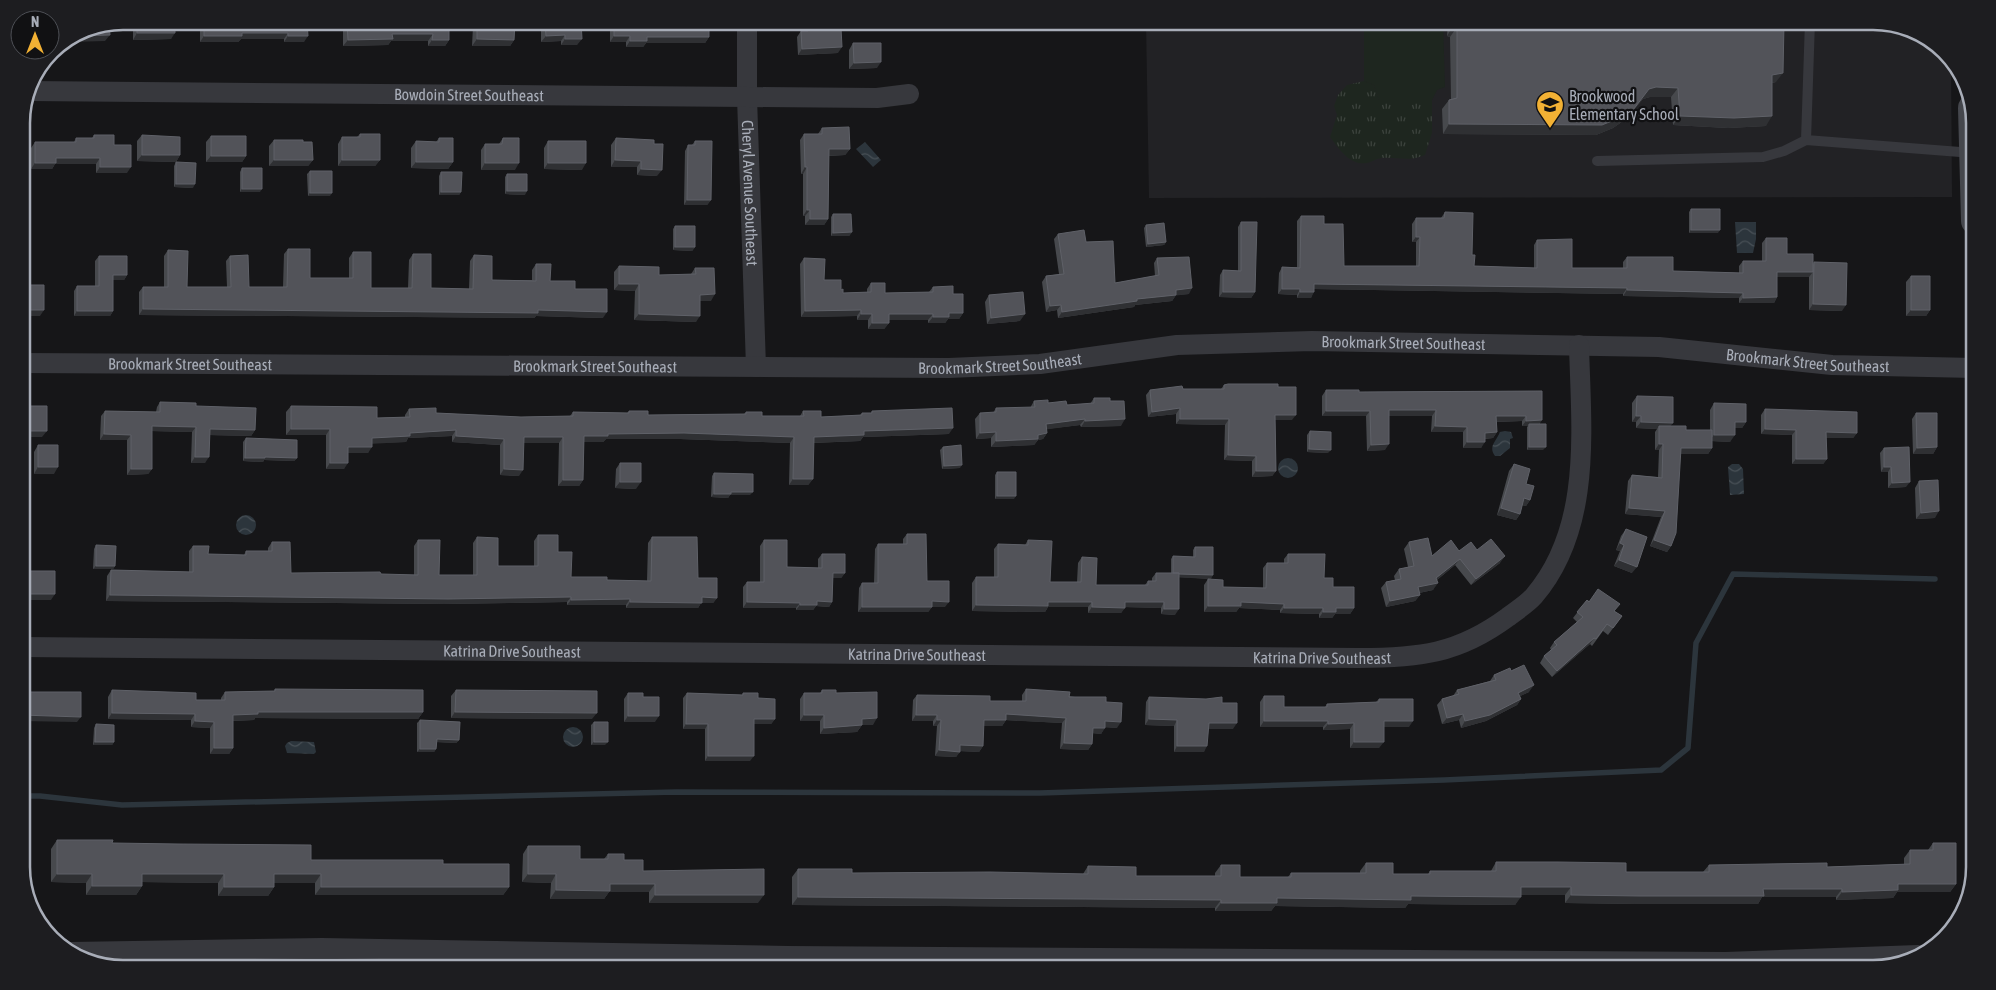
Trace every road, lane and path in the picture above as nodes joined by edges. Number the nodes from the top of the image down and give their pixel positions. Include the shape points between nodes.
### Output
1 (747, 30) edge
2 (1810, 30) edge
3 (36, 91) edge
4 (909, 94) dead end
5 (747, 98) junction
6 (1806, 140) junction
7 (1966, 152) edge
8 (1597, 161) dead end
9 (1579, 345) junction
10 (30, 363) edge
11 (756, 367) junction
12 (1966, 368) edge
13 (30, 647) edge
14 (85, 952) edge
15 (1900, 956) edge
16 (720, 960) edge
17 (1822, 960) edge

1 - 5 street, Cheryl Avenue Southeast
2 - 6 lane
3 - 5 street, Bowdoin Street Southeast
4 - 5 street, Bowdoin Street Southeast via 876,98
5 - 11 street, Cheryl Avenue Southeast
6 - 7 lane
6 - 8 lane via 1763,158
9 - 11 street, Brookmark Street Southeast via 1249,342 1170,346 1007,366
9 - 12 street, Brookmark Street Southeast via 1659,347 1832,365
9 - 13 street, Katrina Drive Southeast via 1579,477 1572,520 1559,559 1525,604 1487,632 1442,652 1402,658 1358,658
10 - 11 street, Brookmark Street Southeast
14 - 16 street via 322,948
15 - 17 street

